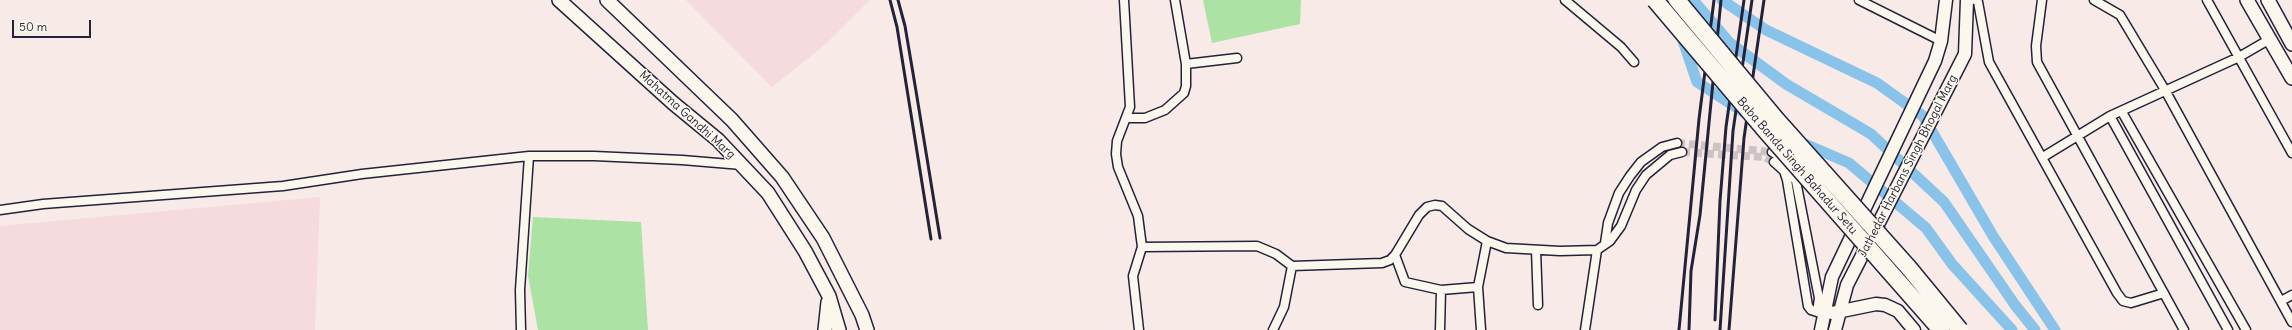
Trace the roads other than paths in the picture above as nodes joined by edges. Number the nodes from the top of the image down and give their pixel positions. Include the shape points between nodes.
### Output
1 (559, 0) edge
2 (606, 0) edge
3 (1124, 0) edge
4 (1175, 0) edge
5 (1565, 0) edge
6 (1654, 0) edge
7 (1677, 0) edge
8 (1859, 0) edge
9 (1946, 0) edge
10 (1967, 0) edge
11 (1975, 0) edge
12 (2042, 0) edge
13 (2094, 0) edge
14 (2208, 0) edge
15 (2247, 0) edge
16 (2268, 0) edge
17 (2270, 39) junction
18 (1941, 41) junction
19 (2292, 44) edge
20 (2239, 56) junction
21 (1237, 58) dead end
22 (1634, 62) dead end
23 (1186, 64) junction
24 (2292, 78) edge
25 (2165, 90) junction
26 (2122, 112) junction
27 (2110, 116) junction
28 (1126, 118) junction
29 (2079, 135) junction
30 (1678, 144) tunnel mouth
31 (1682, 152) tunnel mouth
32 (1772, 152) tunnel mouth
33 (2292, 153) edge
34 (529, 156) junction
35 (2043, 157) junction
36 (1774, 162) tunnel mouth
37 (742, 165) junction
38 (0, 210) edge
39 (1860, 219) junction
40 (1874, 232) junction
41 (1852, 235) junction
42 (1488, 241) junction
43 (1605, 243) junction
44 (1142, 247) junction
45 (1866, 249) junction
46 (1536, 250) junction
47 (1597, 250) junction
48 (1396, 255) junction
49 (1292, 266) junction
50 (1478, 286) junction
51 (1441, 290) junction
52 (2164, 293) junction
53 (2292, 295) edge
54 (829, 296) junction
55 (2281, 301) junction
56 (1538, 305) dead end
57 (1839, 312) junction
58 (1821, 313) junction
59 (2292, 322) edge
60 (521, 330) edge
61 (825, 330) edge
62 (839, 330) edge
63 (867, 330) edge
64 (1139, 330) edge
65 (1273, 330) edge
66 (1440, 330) edge
67 (1482, 330) edge
68 (1585, 330) edge
69 (1821, 330) edge
70 (1835, 330) edge
71 (1914, 330) edge
72 (1941, 330) edge
73 (1956, 330) edge
74 (1960, 330) edge
75 (2184, 330) edge
76 (2228, 330) edge
77 (2246, 330) edge

1 - 37 main road, Mahatma Gandhi Marg via 672,103 718,140
2 - 63 main road, Mahatma Gandhi Marg via 732,120 782,177 823,238
3 - 28 street via 1130,107
4 - 23 street
5 - 22 street via 1621,47
6 - 72 highway, Baba Banda Singh Bahadur Setu, bridge
7 - 74 highway, Baba Banda Singh Bahadur Setu, bridge via 1776,120 1904,262
8 - 18 street
9 - 18 street, Jathedar Harbans Singh Bhogal Marg
10 - 40 street, Jathedar Harbans Singh Bhogal Marg via 1965,54
11 - 35 street via 1978,2 1989,62
12 - 29 street via 2036,46 2037,62
13 - 25 street via 2120,14
14 - 20 street
15 - 17 main road
16 - 19 main road
17 - 20 street
17 - 24 main road
18 - 39 street, Jathedar Harbans Singh Bhogal Marg via 1935,61
20 - 25 street
20 - 33 street
21 - 23 street
23 - 28 street via 1186,86 1179,98 1165,110 1144,118
25 - 26 street
25 - 55 street
26 - 27 street
26 - 77 street
27 - 29 street
27 - 76 street
28 - 44 street via 1116,141 1116,154 1118,167 1138,216
29 - 35 street
29 - 52 street
30 - 43 street via 1662,147 1641,162 1630,176 1619,193 1608,223
31 - 43 street via 1670,155 1646,175 1636,190 1621,226 1610,242
32 - 58 street via 1778,156 1796,181
34 - 37 street via 616,157
34 - 38 street via 362,174 283,186 42,204
34 - 60 street via 520,290
35 - 52 street via 2123,301 2131,303
36 - 58 street via 1784,171 1788,180 1806,298 1811,310
37 - 54 main road, Mahatma Gandhi Marg via 768,193 805,251
39 - 40 street
39 - 41 street, Jathedar Harbans Singh Bhogal Marg
40 - 45 street, Jathedar Harbans Singh Bhogal Marg
40 - 73 street
41 - 45 street
41 - 58 street, Jathedar Harbans Singh Bhogal Marg via 1832,277
42 - 46 street via 1506,248
42 - 48 street via 1468,230 1442,206 1435,205 1428,207 1419,215
42 - 50 street
43 - 47 street
44 - 49 street via 1257,246 1276,254
44 - 64 street via 1132,276
45 - 57 street, Jathedar Harbans Singh Bhogal Marg via 1847,285
46 - 47 street
46 - 56 street
47 - 68 street
48 - 49 street via 1382,263
48 - 51 street via 1405,282
49 - 65 street via 1284,307
50 - 51 street
50 - 67 street
51 - 66 street
52 - 75 street
53 - 55 street
54 - 61 main road
54 - 62 main road, Mahatma Gandhi Marg
55 - 59 street
57 - 58 street
57 - 70 street, Jathedar Harbans Singh Bhogal Marg
57 - 71 street via 1876,304 1885,305 1898,311
58 - 69 street, Jathedar Harbans Singh Bhogal Marg

